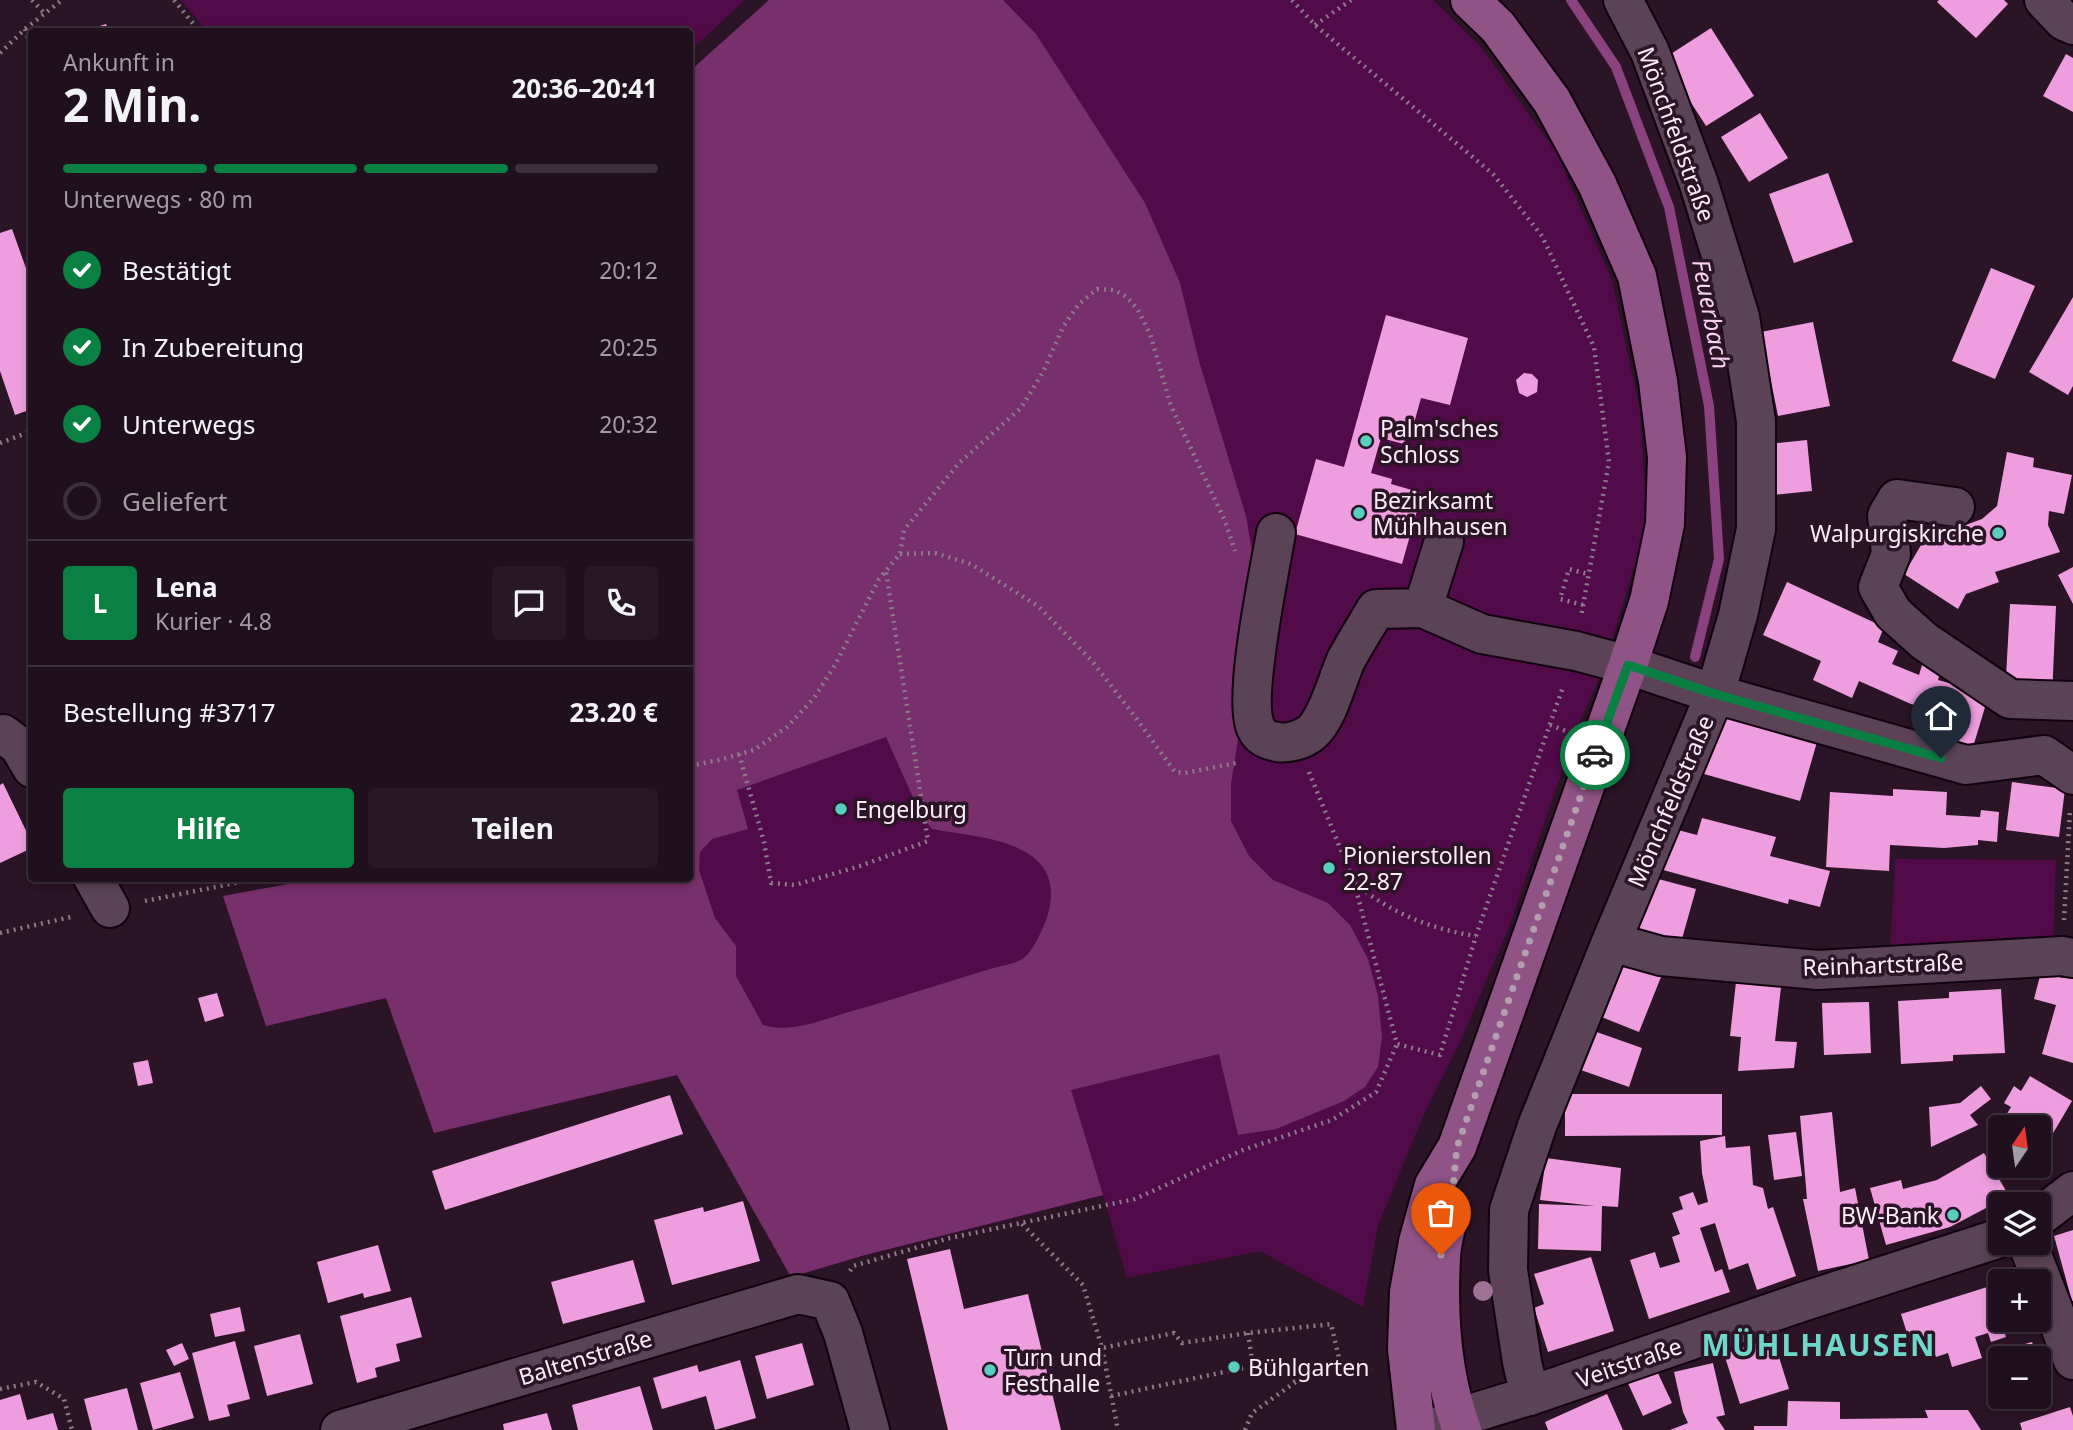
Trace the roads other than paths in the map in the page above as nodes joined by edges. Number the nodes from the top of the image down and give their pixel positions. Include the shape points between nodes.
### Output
1 (1470, 0) edge
2 (1623, 0) edge
3 (2044, 0) edge
4 (2073, 25) edge
5 (1955, 507) dead end
6 (1276, 533) dead end
7 (1444, 541) dead end
8 (1423, 608) junction
9 (1628, 665) junction
10 (2073, 692) edge
11 (1715, 694) junction
12 (2073, 701) edge
13 (1, 732) edge
14 (28, 761) edge
15 (2063, 768) edge
16 (1611, 942) junction
17 (2068, 957) edge
18 (1457, 1147) junction
19 (2073, 1191) edge
20 (2051, 1208) edge
21 (1988, 1242) edge
22 (2032, 1255) edge
23 (2073, 1360) edge
24 (1530, 1395) junction
25 (1451, 1426) edge
26 (340, 1430) edge
27 (870, 1430) edge
28 (1416, 1430) edge

1 - 9 main road via 1498,27 1552,101 1597,184 1637,276 1658,381 1667,457 1665,524 1649,601
2 - 11 street, Mönchfeldstraße via 1650,52 1699,184 1740,317 1756,421 1756,528
3 - 4 street
5 - 12 street via 1897,499 1887,516 1891,554 1878,587 1893,613 2010,699
6 - 8 street via 1254,667 1252,715 1261,736 1286,743 1311,733 1376,610
7 - 8 street
8 - 9 street via 1482,634
9 - 11 street
9 - 18 main road
10 - 12 street
11 - 15 street via 1966,765
11 - 16 street, Mönchfeldstraße
12 - 15 street
13 - 14 street via 19,746
16 - 17 street, Reinhartstraße via 1661,956 1818,970
16 - 24 street, Mönchfeldstraße via 1537,1126 1510,1210 1508,1270
18 - 25 main road via 1441,1255 1440,1319
18 - 28 main road via 1434,1185 1409,1292 1407,1349
19 - 20 street
21 - 24 street, Veitstraße
22 - 23 street
24 - 25 street, Veitstraße
26 - 27 street, Baltenstraße via 798,1294 830,1301 844,1333

